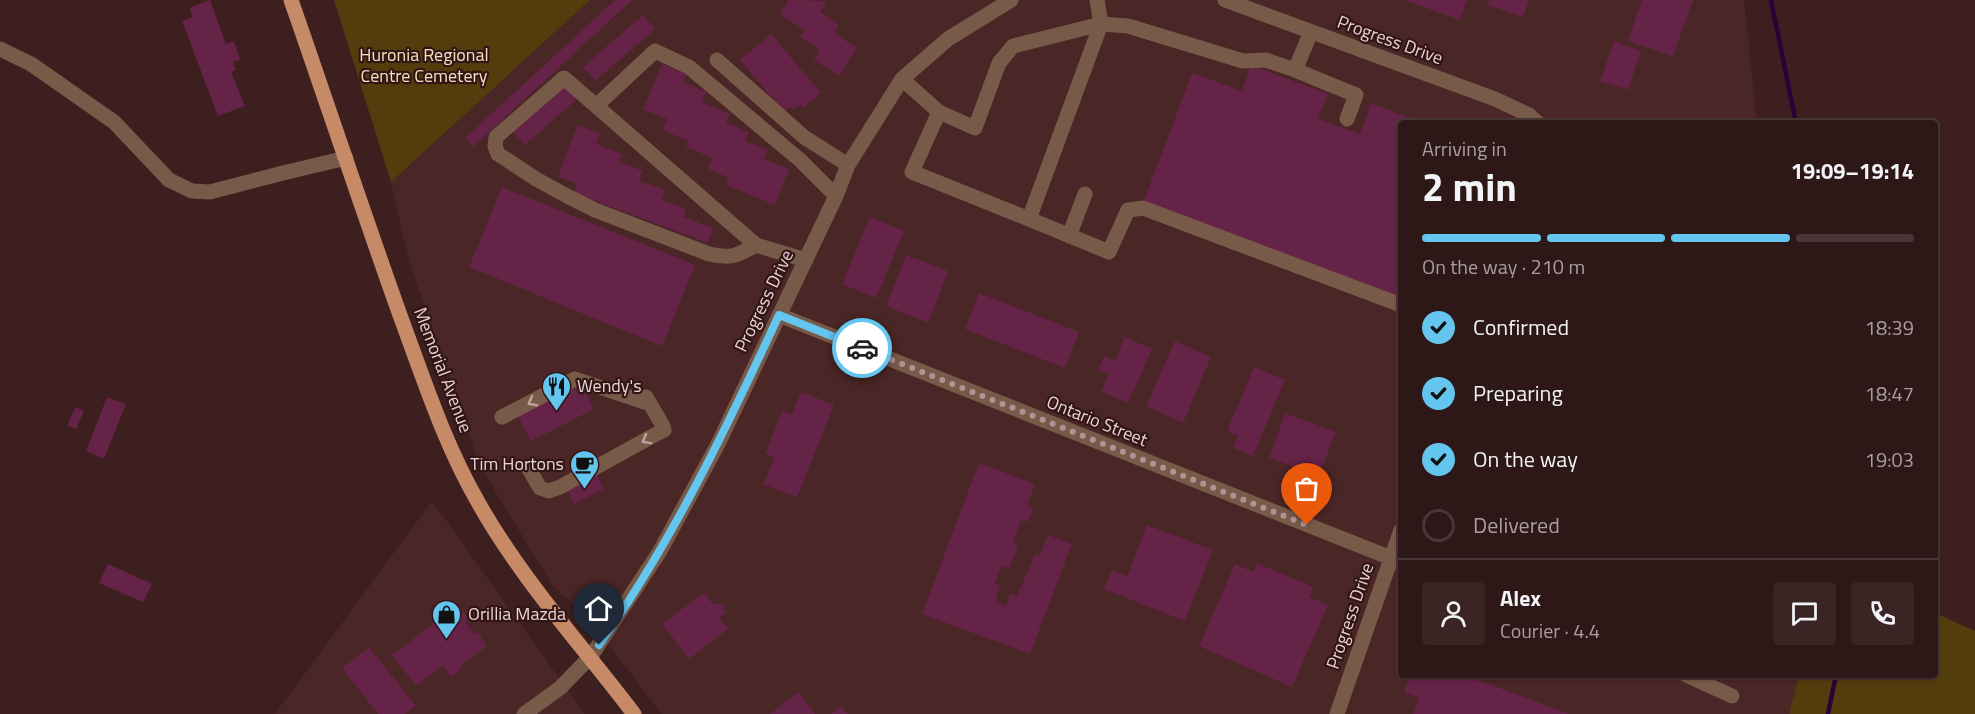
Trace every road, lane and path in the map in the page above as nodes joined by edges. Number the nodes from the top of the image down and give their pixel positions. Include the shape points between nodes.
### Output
1 (291, 0) edge
2 (1011, 0) edge
3 (1097, 0) edge
4 (1225, 0) edge
5 (1101, 24) junction
6 (1311, 32) junction
7 (0, 49) edge
8 (717, 60) dead end
9 (1295, 70) junction
10 (902, 79) junction
11 (596, 106) junction
12 (939, 112) junction
13 (1347, 118) dead end
14 (1535, 120) edge
15 (346, 158) junction
16 (848, 165) junction
17 (1084, 194) dead end
18 (836, 196) junction
19 (1029, 219) junction
20 (1069, 236) junction
21 (756, 245) junction
22 (806, 260) junction
23 (1398, 304) edge
24 (779, 315) junction
25 (502, 417) dead end
26 (529, 469) dead end
27 (1396, 560) edge
28 (591, 656) junction
29 (1693, 678) edge
30 (1732, 696) dead end
31 (524, 714) edge
32 (634, 714) edge
33 (1337, 714) edge

1 - 15 main road, Memorial Avenue
2 - 10 street, Progress Drive via 948,39
3 - 5 street
4 - 6 street, Progress Drive
5 - 9 street via 1128,26 1243,61 1266,60
5 - 12 street via 1014,46 999,63 975,128
5 - 19 street
6 - 9 street
6 - 14 street, Progress Drive via 1495,99
7 - 15 street via 31,64 114,122 169,180 192,191 210,192
8 - 16 street via 804,137
9 - 13 street via 1356,95
10 - 12 street
10 - 16 street, Progress Drive
11 - 18 street via 655,51 689,67 800,160
11 - 21 street
11 - 21 street via 564,78 496,137 498,154 595,210 698,250 722,258 738,256
12 - 19 street via 912,172
15 - 28 main road, Memorial Avenue via 424,380 462,472 507,549
16 - 18 street, Progress Drive
17 - 20 street
18 - 22 street, Progress Drive
19 - 20 street
20 - 23 street via 1109,252 1128,210 1143,208
21 - 22 street
22 - 24 street, Progress Drive
24 - 27 street, Ontario Street
24 - 28 street, Progress Drive via 718,444 660,551
25 - 26 street via 575,379 645,400 663,426 664,430 560,488 540,488
27 - 33 street, Progress Drive
28 - 31 street, Progress Drive via 560,688
28 - 32 main road, Memorial Avenue
29 - 30 street

